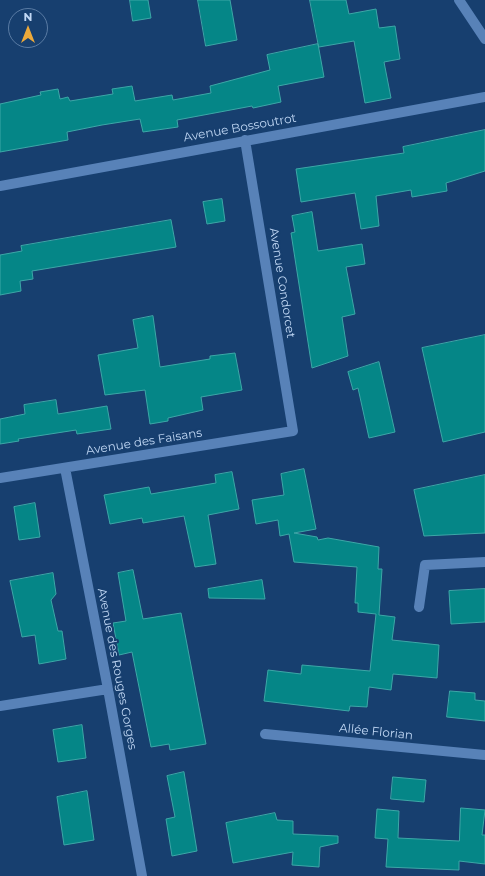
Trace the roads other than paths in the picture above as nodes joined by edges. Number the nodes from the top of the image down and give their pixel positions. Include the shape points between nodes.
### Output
1 (459, 0) edge
2 (485, 39) edge
3 (485, 97) edge
4 (245, 140) junction
5 (0, 186) edge
6 (293, 431) joint
7 (65, 468) junction
8 (0, 478) edge
9 (485, 562) edge
10 (419, 607) dead end
11 (108, 688) junction
12 (0, 706) edge
13 (265, 734) dead end
14 (485, 755) edge
15 (142, 876) edge

1 - 2 street
3 - 4 street, Avenue Bossoutrot
4 - 5 street, Avenue Bossoutrot
4 - 6 street, Avenue Condorcet
6 - 7 street, Avenue des Faisans
7 - 8 street, Avenue des Faisans
7 - 11 street, Avenue des Rouges Gorges
9 - 10 street via 425,565
11 - 12 street
11 - 15 street, Avenue des Rouges Gorges
13 - 14 street, Allée Florian

